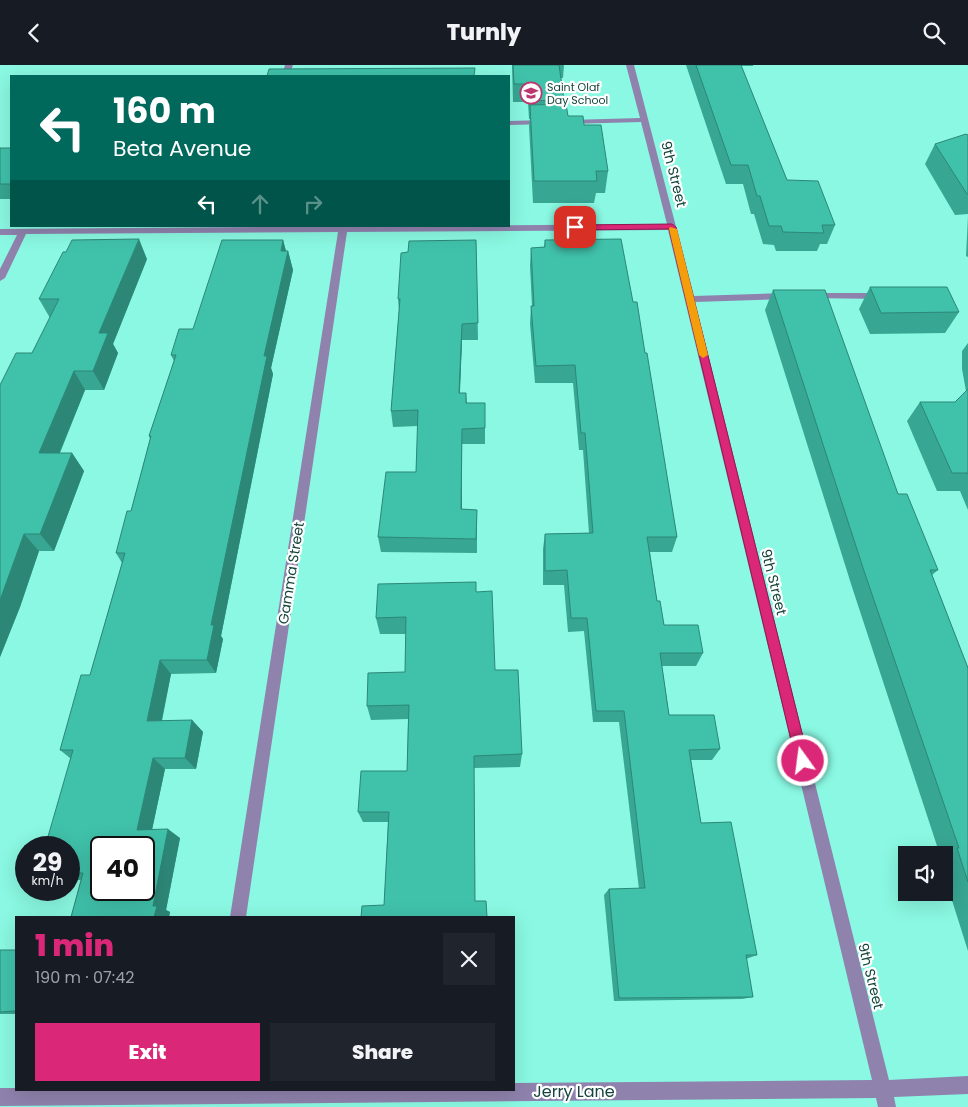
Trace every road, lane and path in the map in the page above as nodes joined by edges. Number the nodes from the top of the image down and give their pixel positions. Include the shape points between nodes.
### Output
1 (630, 65) edge
2 (645, 120) junction
3 (510, 123) edge
4 (672, 227) junction
5 (343, 229) junction
6 (0, 232) edge
7 (23, 232) junction
8 (0, 277) edge
9 (889, 296) edge
10 (690, 299) junction
11 (238, 916) edge
12 (968, 1085) edge
13 (883, 1089) junction
14 (436, 1091) edge
15 (515, 1091) edge
16 (212, 1092) edge
17 (0, 1097) edge
18 (887, 1107) edge

1 - 2 street, 9th Street
2 - 3 street
2 - 4 street, 9th Street
4 - 5 street
4 - 10 street, 9th Street
5 - 7 street
5 - 11 street, Gamma Street
6 - 7 street
7 - 8 street
9 - 10 street
10 - 13 street, 9th Street
12 - 13 street, Jerry Lane
13 - 15 street, Jerry Lane
13 - 18 street, 9th Street
14 - 16 street, Jerry Lane
16 - 17 street, Jerry Lane

